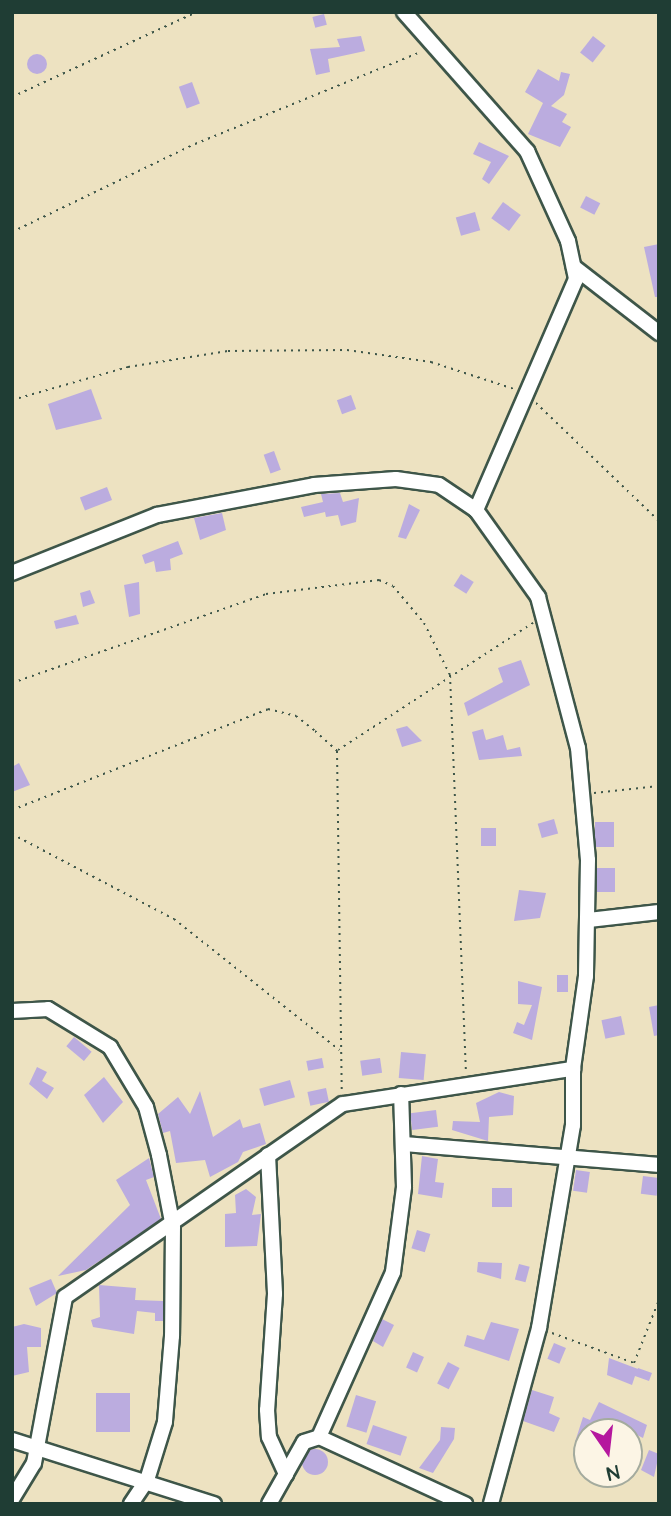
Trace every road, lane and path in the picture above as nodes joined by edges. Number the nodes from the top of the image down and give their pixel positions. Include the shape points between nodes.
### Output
1 (197, 12) edge
2 (404, 12) edge
3 (439, 45) junction
4 (12, 97) edge
5 (12, 232) edge
6 (574, 267) junction
7 (659, 333) edge
8 (525, 393) junction
9 (12, 400) edge
10 (476, 510) junction
11 (659, 521) edge
12 (12, 573) edge
13 (545, 615) junction
14 (450, 675) junction
15 (12, 683) edge
16 (337, 751) junction
17 (659, 786) edge
18 (583, 794) junction
19 (12, 810) edge
20 (12, 834) edge
21 (659, 912) edge
22 (589, 920) junction
23 (12, 1011) edge
24 (340, 1051) junction
25 (573, 1069) junction
26 (467, 1086) junction
27 (401, 1094) junction
28 (343, 1104) junction
29 (405, 1144) junction
30 (569, 1154) junction
31 (268, 1155) junction
32 (659, 1166) edge
33 (172, 1217) junction
34 (659, 1300) edge
35 (539, 1328) junction
36 (319, 1437) junction
37 (12, 1440) edge
38 (36, 1449) junction
39 (286, 1474) junction
40 (147, 1480) junction
41 (12, 1499) edge
42 (131, 1504) edge
43 (214, 1504) edge
44 (269, 1504) edge
45 (465, 1504) edge
46 (491, 1504) edge

1 - 4 path
2 - 3 street
3 - 5 path via 195,144
3 - 6 street via 527,151
6 - 7 street
6 - 8 street via 567,308
8 - 9 path via 430,362 321,350 228,351 141,365
8 - 10 street
8 - 11 path
10 - 12 street via 425,481 314,485 157,515
10 - 13 street via 512,555
13 - 14 path
13 - 18 street
14 - 15 path via 410,602 379,580 266,594
14 - 16 path
14 - 26 path
16 - 19 path via 296,716 268,709
16 - 24 path
17 - 18 path
18 - 22 street
20 - 24 path via 174,919
21 - 22 street
22 - 25 street
23 - 33 street via 56,1012 110,1047 146,1108
24 - 28 path
25 - 26 street
25 - 30 street
26 - 27 street
27 - 28 street
27 - 29 street
28 - 31 street
29 - 30 street
29 - 36 street via 393,1272
30 - 32 street
30 - 35 street
31 - 33 street
31 - 39 street via 275,1294 267,1410 269,1437
33 - 38 street via 149,1243 65,1297
33 - 40 street via 164,1422
34 - 35 path via 634,1363
35 - 46 street
36 - 39 street via 304,1442
36 - 45 street
37 - 38 street
38 - 40 street
38 - 41 street
39 - 44 street
40 - 42 street
40 - 43 street

